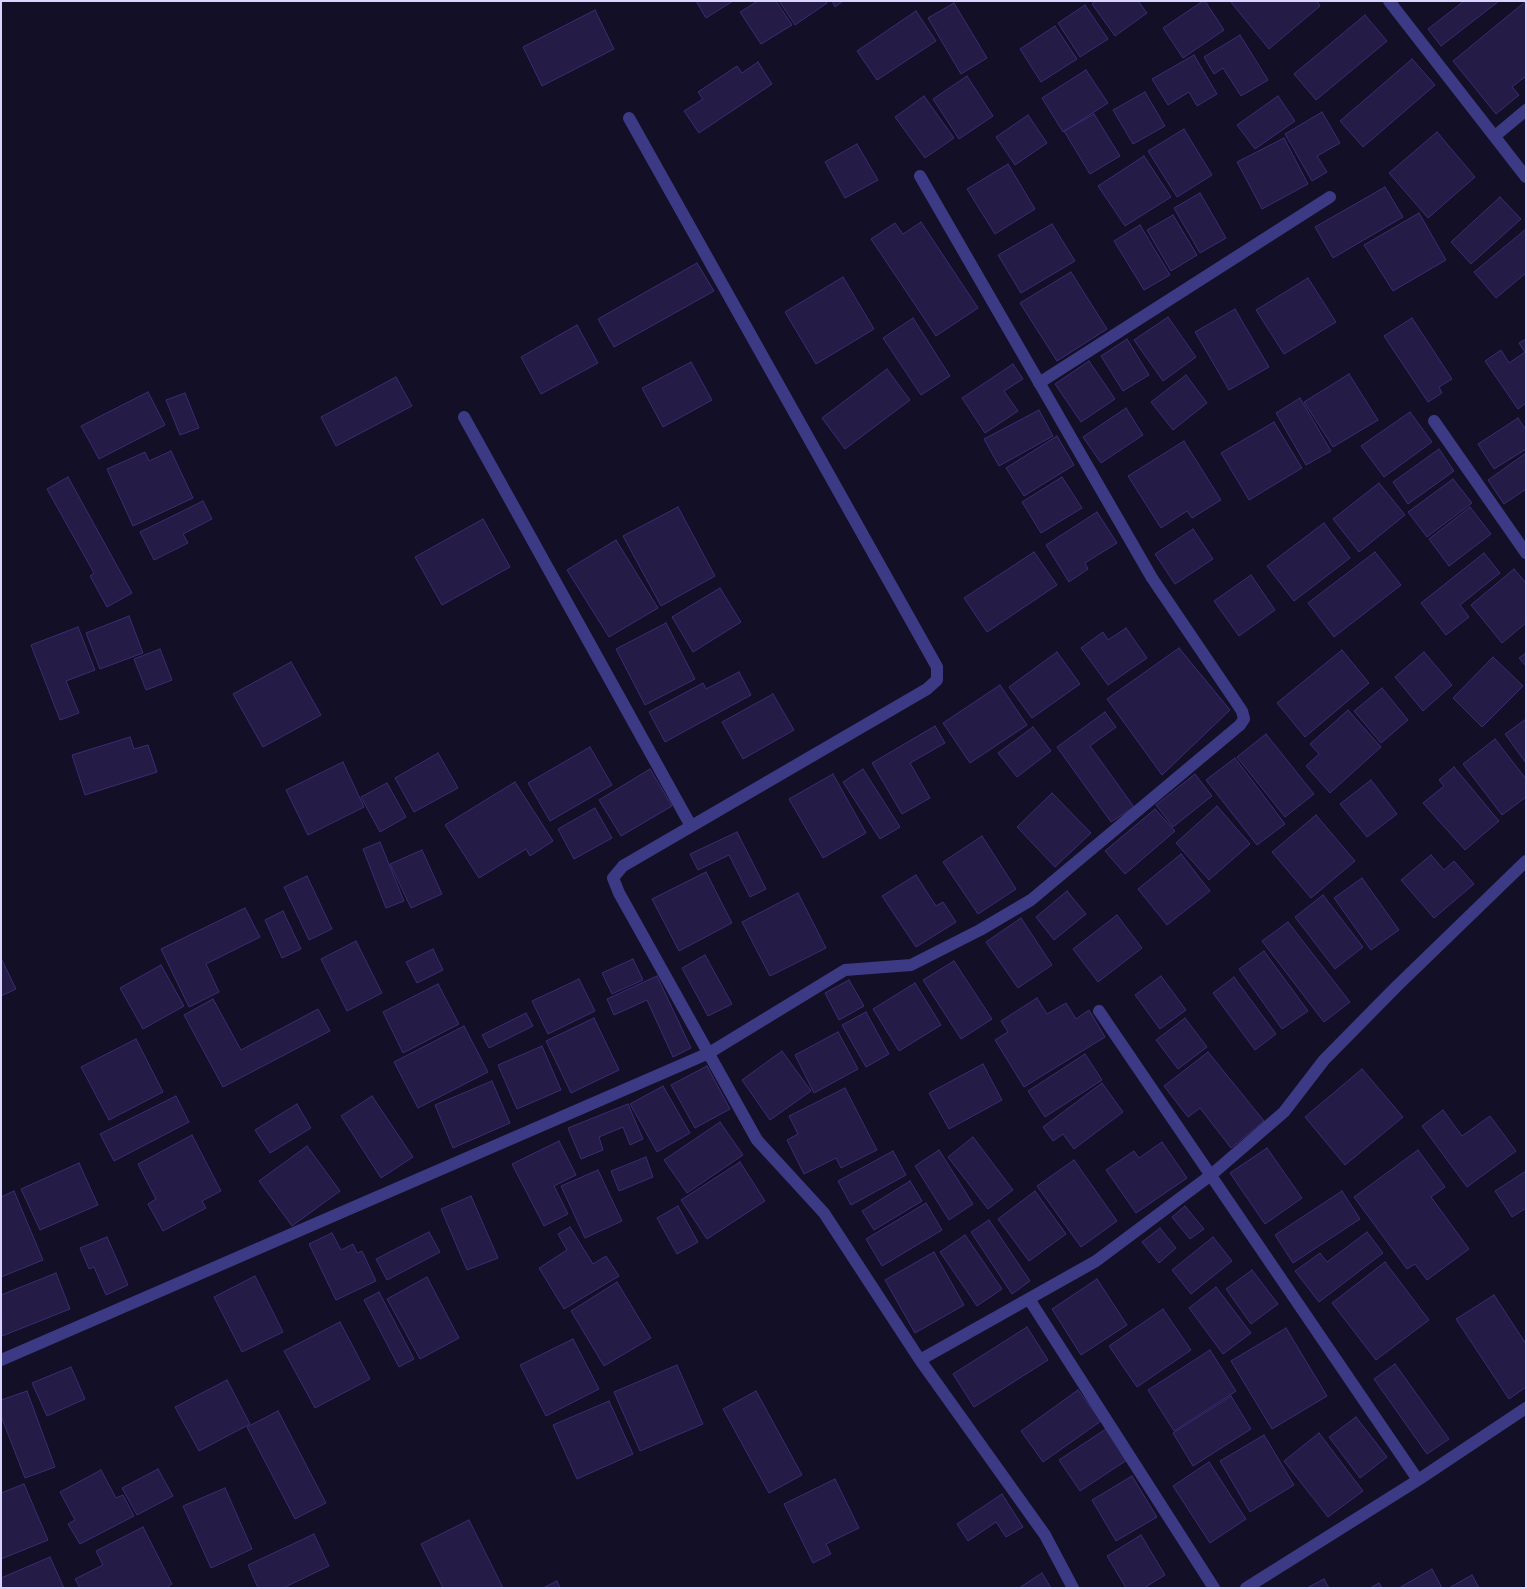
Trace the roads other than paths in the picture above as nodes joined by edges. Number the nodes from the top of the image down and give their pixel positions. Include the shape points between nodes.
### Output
1 (1389, 1) edge
2 (1526, 110) edge
3 (629, 118) dead end
4 (1495, 136) junction
5 (920, 176) dead end
6 (1526, 178) edge
7 (1330, 197) dead end
8 (1039, 382) junction
9 (464, 417) dead end
10 (1434, 421) dead end
11 (1526, 553) edge
12 (691, 826) junction
13 (1526, 861) edge
14 (1099, 1011) dead end
15 (709, 1053) junction
16 (1211, 1175) junction
17 (1029, 1299) junction
18 (1, 1360) edge
19 (920, 1360) junction
20 (1526, 1408) edge
21 (1418, 1480) junction
22 (1073, 1588) edge
23 (1214, 1588) edge
24 (1246, 1588) edge

1 - 4 street
2 - 4 street
3 - 12 street via 937,667 937,680 927,689
4 - 6 street
5 - 8 street
7 - 8 street
8 - 15 street via 1152,578 1242,711 1244,719 1240,726 1031,900 911,966 846,970
9 - 12 street
10 - 11 street
12 - 15 street via 623,866 613,878
13 - 16 street via 1324,1060 1284,1112
14 - 16 street
15 - 18 street
15 - 19 street via 757,1140 824,1213
16 - 17 street via 1096,1261
16 - 21 street
17 - 19 street
17 - 23 street
19 - 22 street via 1045,1536
20 - 21 street
21 - 24 street

